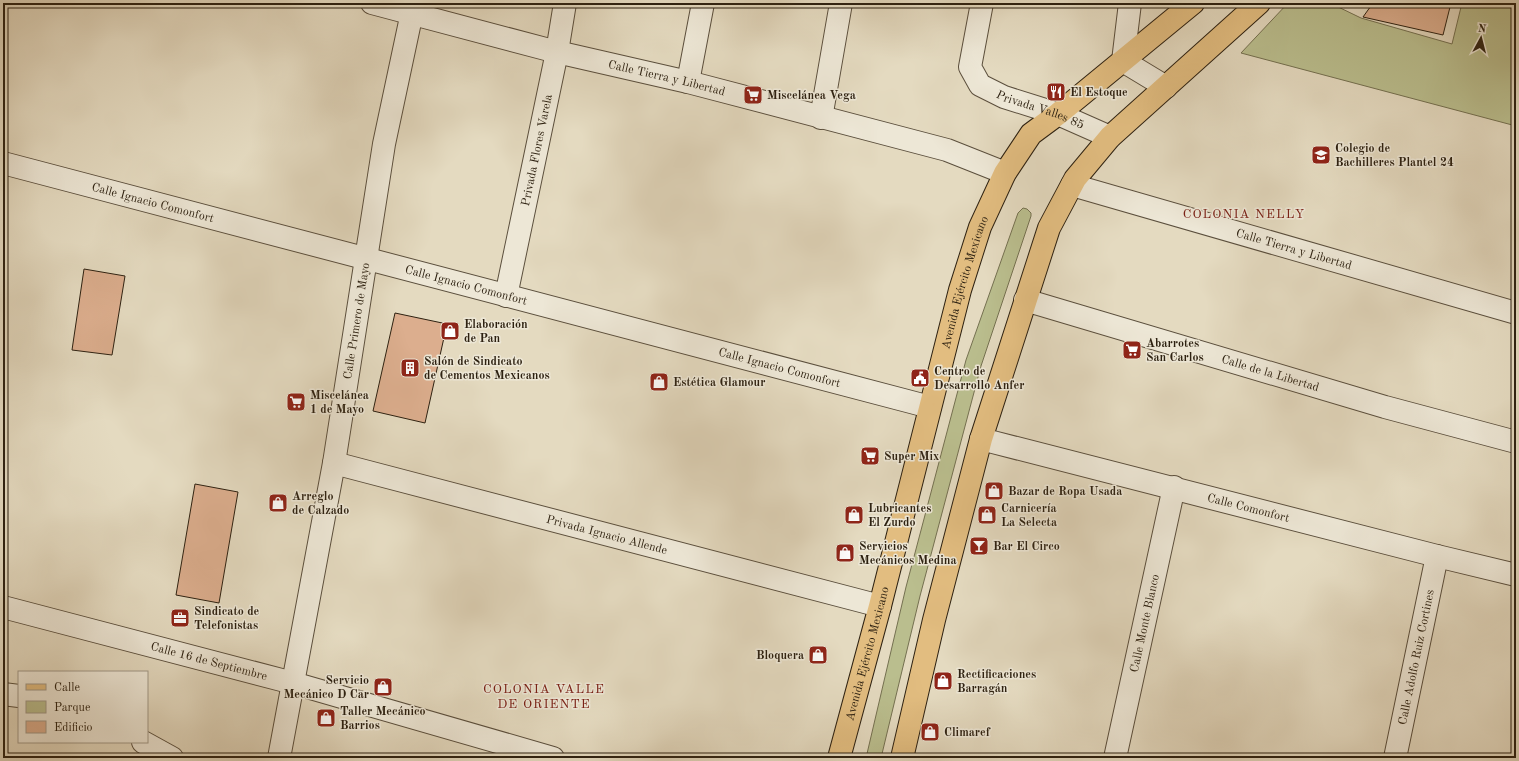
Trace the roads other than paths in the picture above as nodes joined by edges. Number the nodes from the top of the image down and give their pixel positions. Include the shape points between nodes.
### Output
1 (372, 3) edge
2 (565, 3) edge
3 (703, 3) edge
4 (841, 3) edge
5 (982, 3) edge
6 (1130, 3) edge
7 (1193, 3) edge
8 (1259, 3) edge
9 (413, 8) edge
10 (557, 52) junction
11 (1123, 61) junction
12 (688, 82) junction
13 (1166, 87) junction
14 (1058, 114) junction
15 (821, 118) junction
16 (1110, 137) junction
17 (3, 163) edge
18 (1005, 174) junction
19 (1072, 186) junction
20 (366, 260) junction
21 (506, 296) junction
22 (1025, 300) junction
23 (1516, 312) edge
24 (930, 407) junction
25 (981, 439) junction
26 (1516, 442) edge
27 (334, 463) junction
28 (1174, 487) junction
29 (1437, 556) junction
30 (1516, 575) edge
31 (880, 606) junction
32 (3, 607) edge
33 (293, 683) junction
34 (3, 694) edge
35 (18, 696) edge
36 (145, 743) edge
37 (172, 758) edge
38 (279, 758) edge
39 (553, 758) edge
40 (840, 758) edge
41 (902, 758) edge
42 (1115, 758) edge
43 (1395, 758) edge

1 - 9 street, Calle Tierra y Libertad
2 - 10 street, Privada Flores Varela
3 - 12 street
4 - 15 street
5 - 14 street, Privada Valles 85 via 970,67 980,85 1004,97
6 - 11 street
7 - 11 main road, Avenida Ejército Mexicano
8 - 13 main road
9 - 10 street, Calle Tierra y Libertad
9 - 20 street, Calle Primero de Mayo via 384,144
10 - 12 street, Calle Tierra y Libertad
10 - 21 street, Privada Flores Varela
11 - 13 street
11 - 14 main road, Avenida Ejército Mexicano
12 - 15 street, Calle Tierra y Libertad
13 - 16 main road
14 - 16 street, Privada Valles 85
14 - 18 main road, Avenida Ejército Mexicano via 1031,134
15 - 18 street, Calle Tierra y Libertad via 947,150
16 - 19 main road
17 - 20 street, Calle Ignacio Comonfort
18 - 24 main road, Avenida Ejército Mexicano via 980,227 962,283
19 - 22 main road via 1049,228
19 - 23 street, Calle Tierra y Libertad
20 - 21 street, Calle Ignacio Comonfort
20 - 27 street, Calle Primero de Mayo
21 - 24 street, Calle Ignacio Comonfort
22 - 25 main road
22 - 26 street, Calle de la Libertad via 1385,407
24 - 31 main road, Avenida Ejército Mexicano
25 - 28 street, Calle Comonfort
25 - 41 main road via 934,620
27 - 31 street, Privada Ignacio Allende
27 - 33 street, Calle Primero de Mayo
28 - 29 street, Calle Comonfort
28 - 42 street, Calle Monte Blanco
29 - 30 street, Calle Comonfort
29 - 43 street, Calle Adolfo Ruiz Cortines
31 - 40 main road, Avenida Ejército Mexicano
32 - 33 street, Calle 16 de Septiembre
33 - 38 street, Calle Primero de Mayo
33 - 39 street, Calle 16 de Septiembre
34 - 35 street
36 - 37 street

